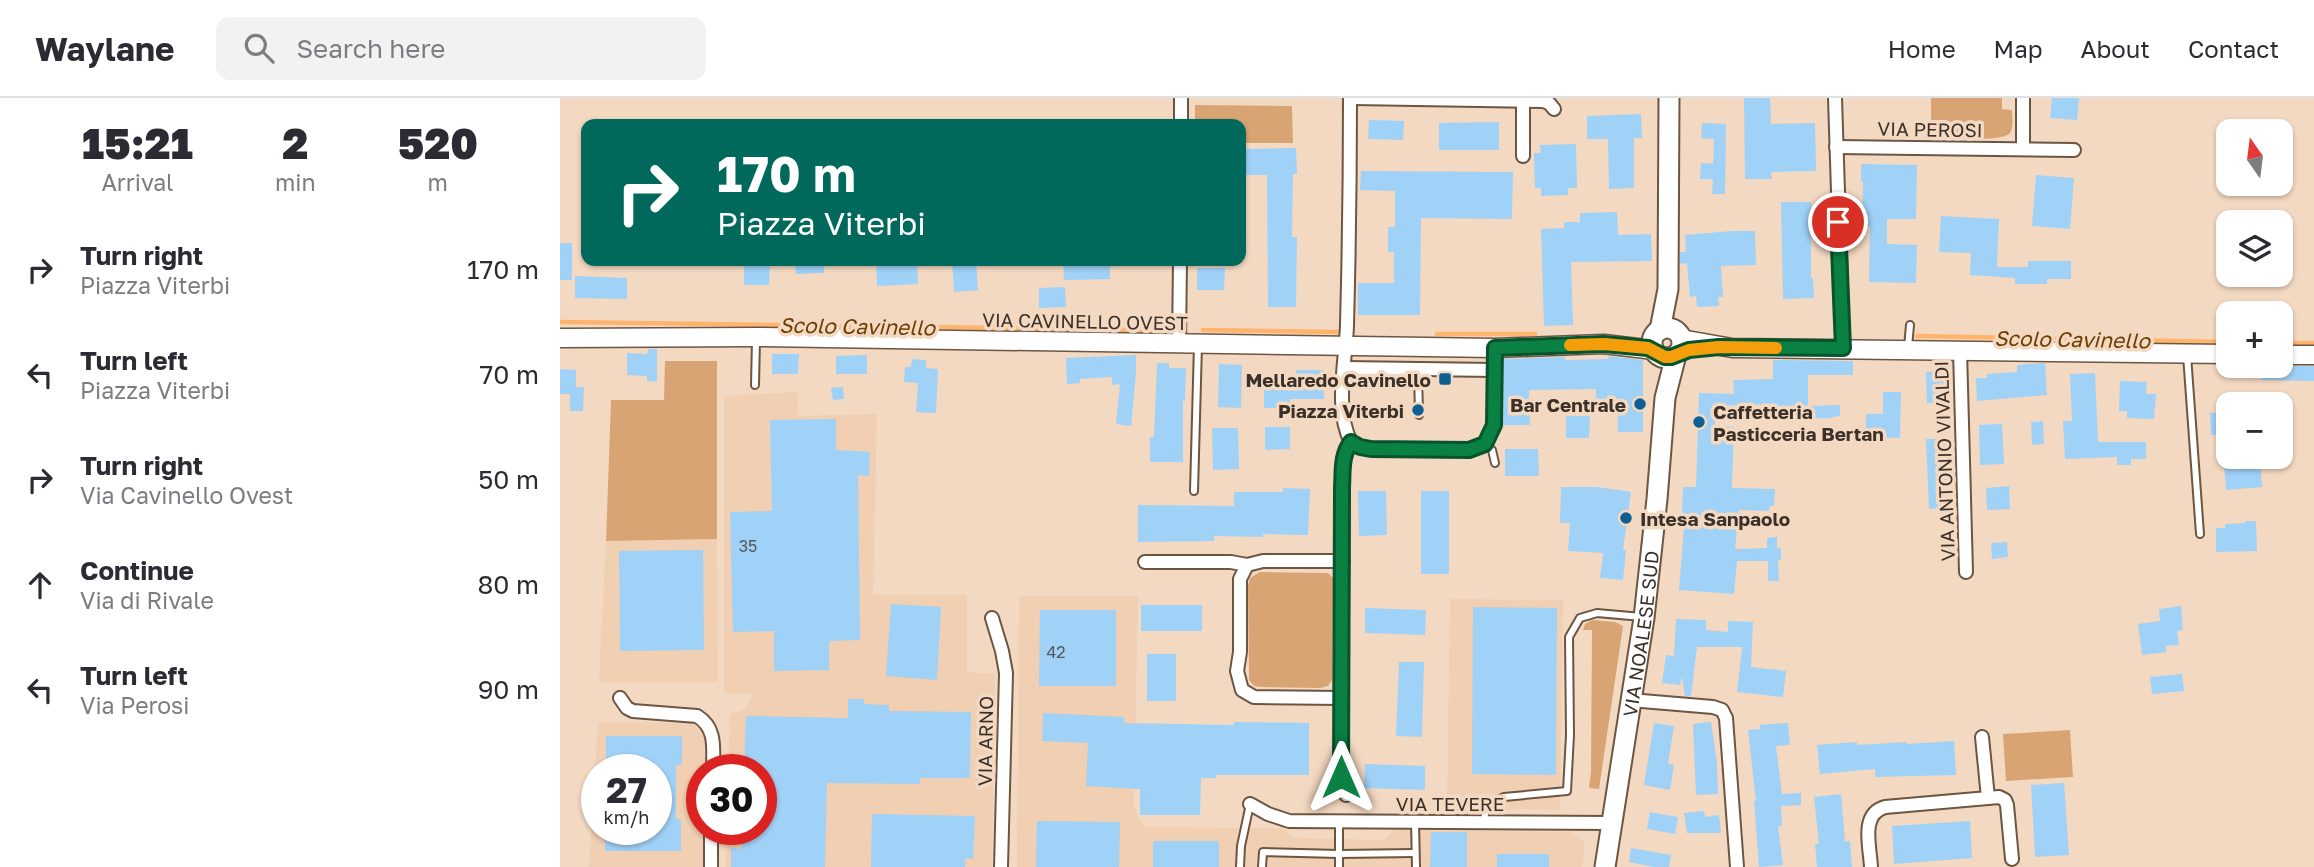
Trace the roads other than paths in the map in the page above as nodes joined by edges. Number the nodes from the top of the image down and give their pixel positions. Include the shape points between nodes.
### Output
1 (1181, 98) edge
2 (1351, 98) edge
3 (1835, 98) edge
4 (2023, 98) edge
5 (1523, 100) junction
6 (1667, 103) edge
7 (1555, 109) dead end
8 (1181, 119) edge
9 (1836, 147) junction
10 (2023, 149) junction
11 (2074, 150) dead end
12 (1523, 156) dead end
13 (1180, 266) edge
14 (1910, 325) dead end
15 (757, 337) junction
16 (560, 338) edge
17 (1179, 342) junction
18 (1198, 343) junction
19 (1667, 343) junction
20 (1346, 345) junction
21 (1495, 348) junction
22 (1843, 348) junction
23 (1908, 349) junction
24 (1960, 350) junction
25 (2187, 354) junction
26 (2216, 354) edge
27 (2293, 355) edge
28 (2314, 355) edge
29 (1344, 368) junction
30 (1418, 370) junction
31 (1495, 370) junction
32 (755, 385) dead end
33 (1419, 415) dead end
34 (1351, 442) junction
35 (1485, 444) junction
36 (1495, 463) dead end
37 (1194, 491) dead end
38 (2200, 534) dead end
39 (1343, 561) junction
40 (1145, 562) dead end
41 (1247, 565) junction
42 (1966, 572) dead end
43 (992, 618) dead end
44 (1644, 618) junction
45 (620, 698) dead end
46 (1342, 698) junction
47 (1630, 700) junction
48 (1982, 737) dead end
49 (712, 754) edge
50 (1346, 795) dead end
51 (1988, 798) junction
52 (1250, 804) joint
53 (1415, 822) junction
54 (1484, 822) junction
55 (1339, 823) junction
56 (1612, 824) junction
57 (711, 845) edge
58 (1415, 853) junction
59 (1339, 855) junction
60 (2012, 859) dead end
61 (710, 867) edge
62 (1002, 867) edge
63 (1240, 867) edge
64 (1262, 867) edge
65 (1339, 867) edge
66 (1416, 867) edge
67 (1605, 867) edge
68 (1737, 867) edge
69 (1871, 867) edge

1 - 8 street
2 - 5 street
2 - 20 street
3 - 9 street
4 - 10 street
5 - 7 street via 1543,101
5 - 12 street
6 - 19 main road, VIA NOALESE SUD
9 - 10 street, VIA PEROSI
9 - 22 street
10 - 11 street, VIA PEROSI
13 - 17 street
14 - 23 lane
15 - 16 street, VIA CAVINELLO OVEST
15 - 17 street, VIA CAVINELLO OVEST
15 - 32 lane
17 - 18 street, VIA CAVINELLO OVEST
18 - 20 street, VIA CAVINELLO OVEST
18 - 37 lane
19 - 21 street, VIA CAVINELLO OVEST
19 - 22 street
19 - 44 main road, VIA NOALESE SUD
20 - 21 street, VIA CAVINELLO OVEST
20 - 29 street
21 - 31 street
22 - 23 street
23 - 24 street
24 - 25 street
24 - 42 street, VIA ANTONIO VIVALDI
25 - 26 street
25 - 38 lane
27 - 28 street
29 - 30 street
29 - 34 street via 1343,415
30 - 31 street
30 - 33 lane
31 - 35 street via 1494,425
34 - 35 street via 1371,449 1469,450
34 - 39 street via 1343,459
35 - 36 lane
39 - 41 street
39 - 46 street
40 - 41 street
41 - 46 street via 1241,579 1237,671 1242,690 1254,697
43 - 62 street, VIA ARNO via 1006,673
44 - 47 main road, VIA NOALESE SUD
44 - 54 lane via 1597,613 1580,618 1569,637 1567,792 1504,797 1486,806
45 - 49 street via 633,712 697,716 711,729
46 - 50 street via 1341,777
47 - 56 main road, VIA NOALESE SUD
47 - 68 street via 1722,710
48 - 51 street
51 - 60 street via 1999,797 2007,805
51 - 69 street via 1876,810 1868,828
52 - 55 street, VIA TEVERE via 1289,821
52 - 63 lane
53 - 54 street, VIA TEVERE
53 - 55 street, VIA TEVERE
53 - 58 lane
54 - 56 street, VIA TEVERE
55 - 59 lane
56 - 67 main road, VIA NOALESE SUD
57 - 61 street
58 - 59 lane
58 - 66 lane
59 - 64 lane via 1263,852
59 - 65 lane

